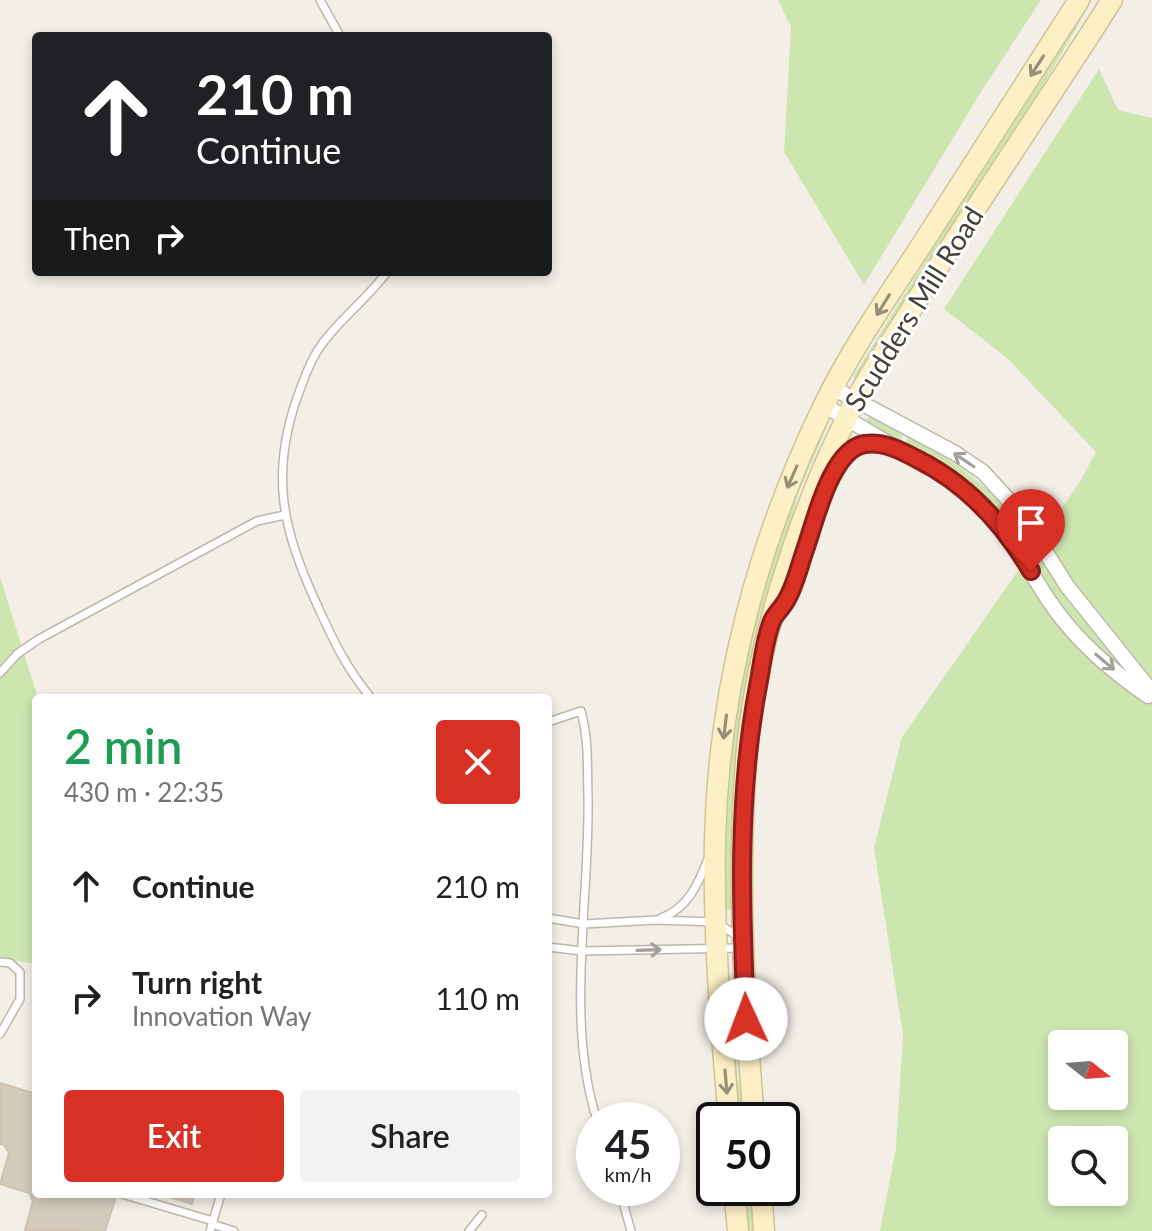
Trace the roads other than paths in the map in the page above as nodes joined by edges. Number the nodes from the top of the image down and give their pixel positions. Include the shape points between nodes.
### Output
1 (320, 0) edge
2 (1079, 0) edge
3 (1112, 0) edge
4 (338, 32) edge
5 (383, 276) edge
6 (828, 397) junction
7 (851, 409) junction
8 (899, 450) junction
9 (285, 515) junction
10 (1082, 606) junction
11 (773, 620) junction
12 (1063, 620) junction
13 (0, 673) edge
14 (1152, 692) edge
15 (368, 694) edge
16 (1152, 699) edge
17 (552, 721) edge
18 (715, 839) junction
19 (552, 919) edge
20 (656, 920) junction
21 (715, 922) junction
22 (584, 924) junction
23 (743, 944) junction
24 (552, 947) edge
25 (716, 948) junction
26 (582, 951) junction
27 (0, 962) edge
28 (0, 1034) edge
29 (593, 1102) edge
30 (728, 1102) edge
31 (753, 1102) edge
32 (134, 1198) edge
33 (220, 1198) edge
34 (624, 1206) edge
35 (736, 1206) edge
36 (762, 1206) edge
37 (482, 1215) dead end
38 (212, 1225) edge
39 (234, 1231) edge
40 (469, 1231) edge
41 (631, 1231) edge
42 (738, 1231) edge
43 (764, 1231) edge

1 - 4 lane
2 -> 6 main road, Scudders Mill Road
3 - 7 main road, Scudders Mill Road
5 - 9 lane via 321,345 304,380 283,448
6 - 7 street
6 -> 18 main road, Scudders Mill Road via 786,489 744,621 726,719
7 - 8 street
10 -> 7 street via 1023,516 983,472 955,453
7 - 11 main road, Scudders Mill Road via 806,512
8 - 11 lane via 868,443 840,460 792,588
8 - 12 street via 958,483 982,504 1018,548
9 - 13 lane via 257,521 39,639
9 - 15 lane via 307,584 346,666
10 - 12 street
10 - 14 street
11 - 23 main road, Scudders Mill Road via 746,758
12 -> 16 street via 1085,645
17 - 22 lane via 581,711 588,739
18 - 20 lane via 694,891 679,908
18 - 21 main road, Scudders Mill Road
19 - 22 lane
20 - 21 lane
20 - 22 lane
21 - 23 lane
21 - 25 main road, Scudders Mill Road
22 - 26 lane
23 - 25 lane
23 - 31 main road, Scudders Mill Road
24 - 26 lane
26 -> 25 lane
25 -> 30 main road, Scudders Mill Road
26 - 29 lane via 582,1055
27 - 28 lane via 20,972 20,999
32 - 38 lane
33 - 38 lane
34 - 41 lane
35 - 42 main road
36 - 43 main road
37 - 40 lane
38 - 39 lane

